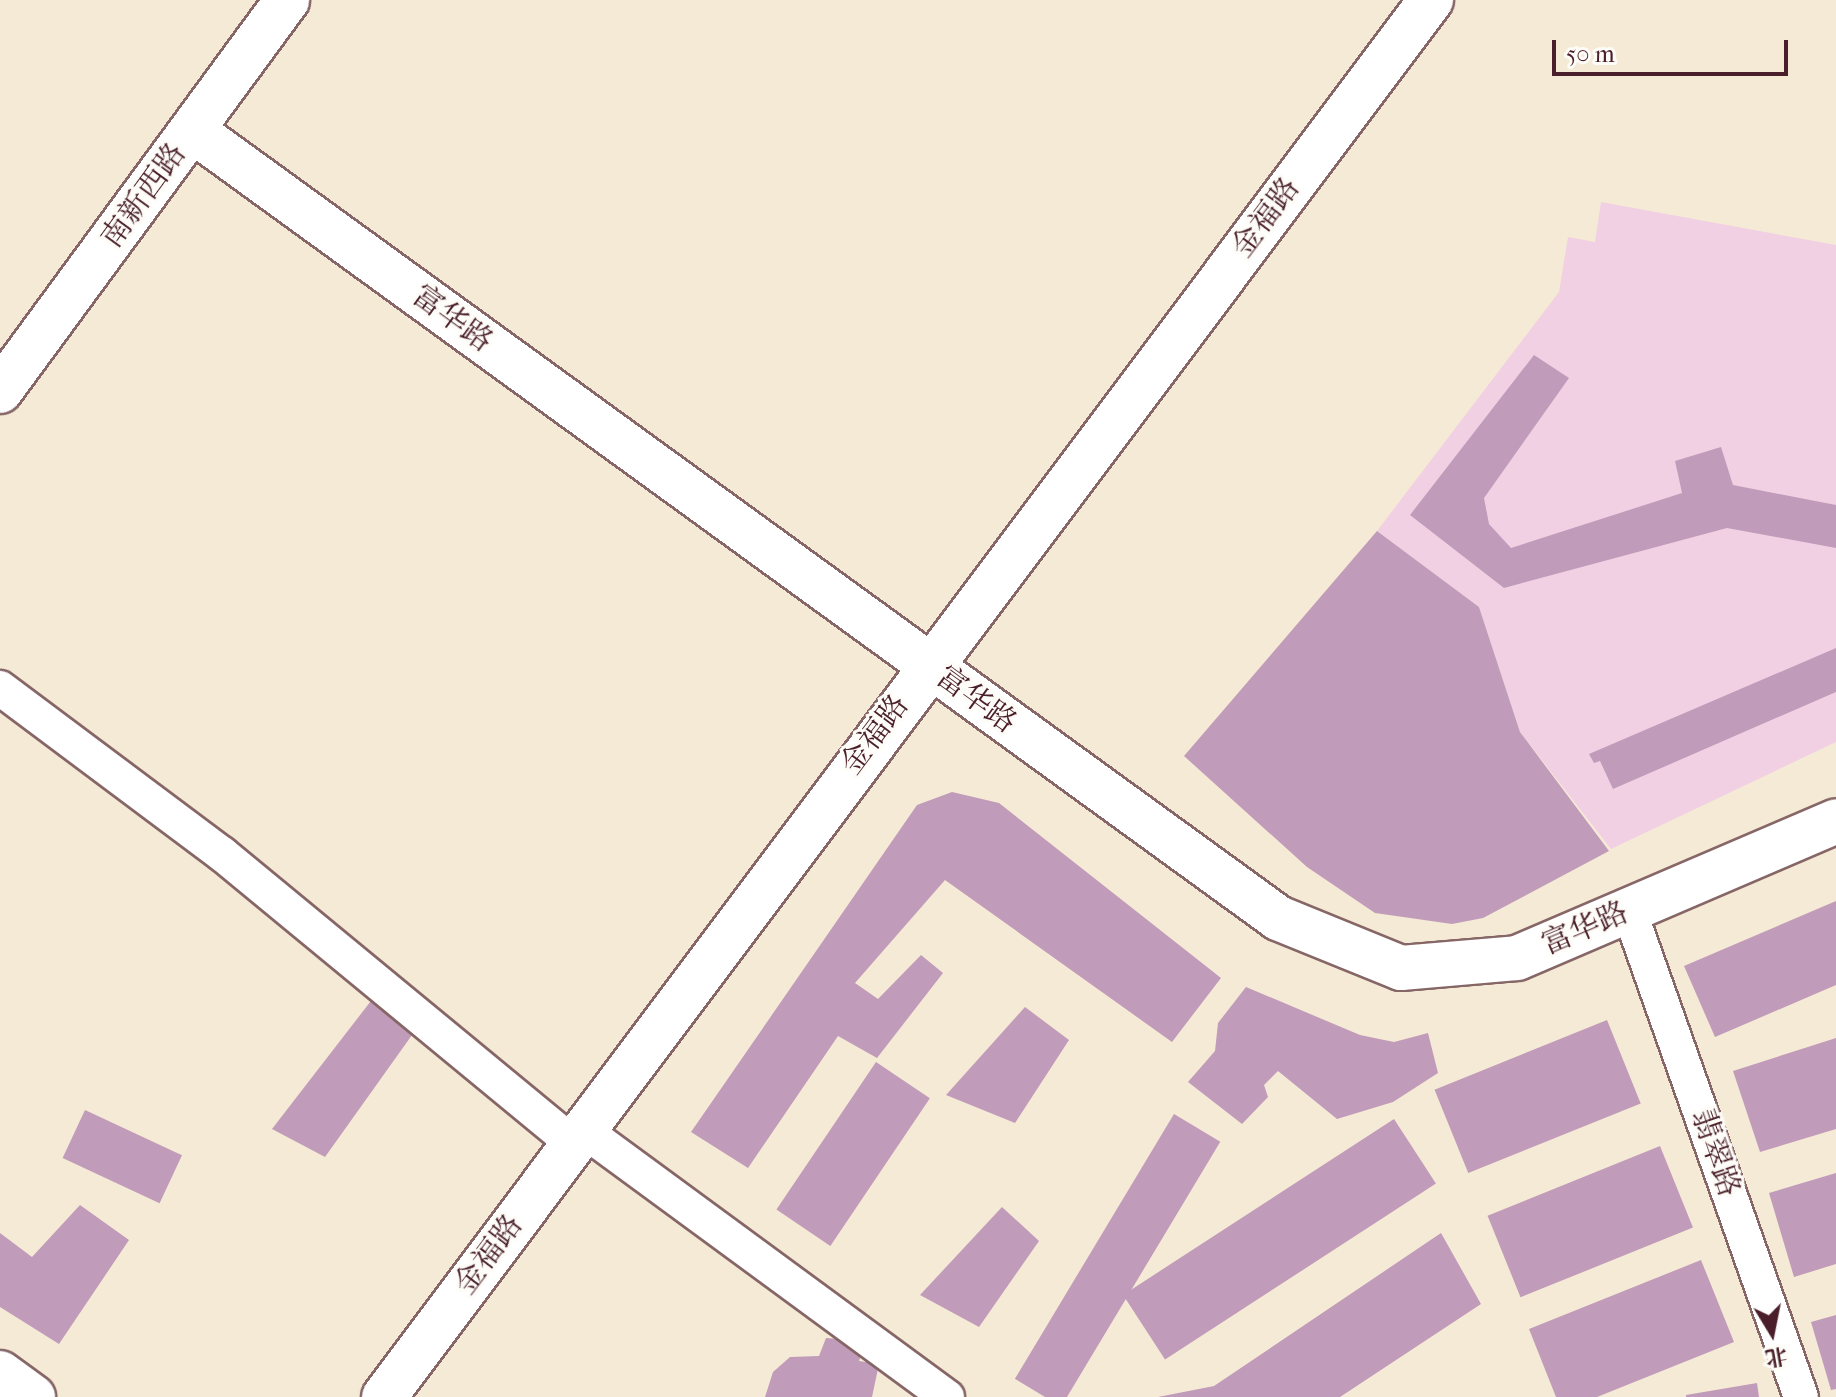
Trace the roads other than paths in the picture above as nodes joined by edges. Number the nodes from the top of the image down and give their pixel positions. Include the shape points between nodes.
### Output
1 (287, 0) edge
2 (1431, 0) edge
3 (192, 130) junction
4 (0, 391) edge
5 (927, 665) junction
6 (0, 688) edge
7 (1836, 821) edge
8 (1629, 910) junction
9 (577, 1136) junction
10 (0, 1373) edge
11 (33, 1397) edge
12 (384, 1397) edge
13 (947, 1397) edge
14 (1801, 1397) edge

1 - 3 street, 南新西路
2 - 5 street, 金福路
3 - 4 street, 南新西路
3 - 5 street, 富华路
5 - 8 street, 富华路 via 1278,918 1401,968 1517,958
5 - 9 street, 金福路
6 - 9 street via 222,854
7 - 8 street, 富华路
8 - 14 street, 翡翠路
9 - 12 street, 金福路
9 - 13 street
10 - 11 street

